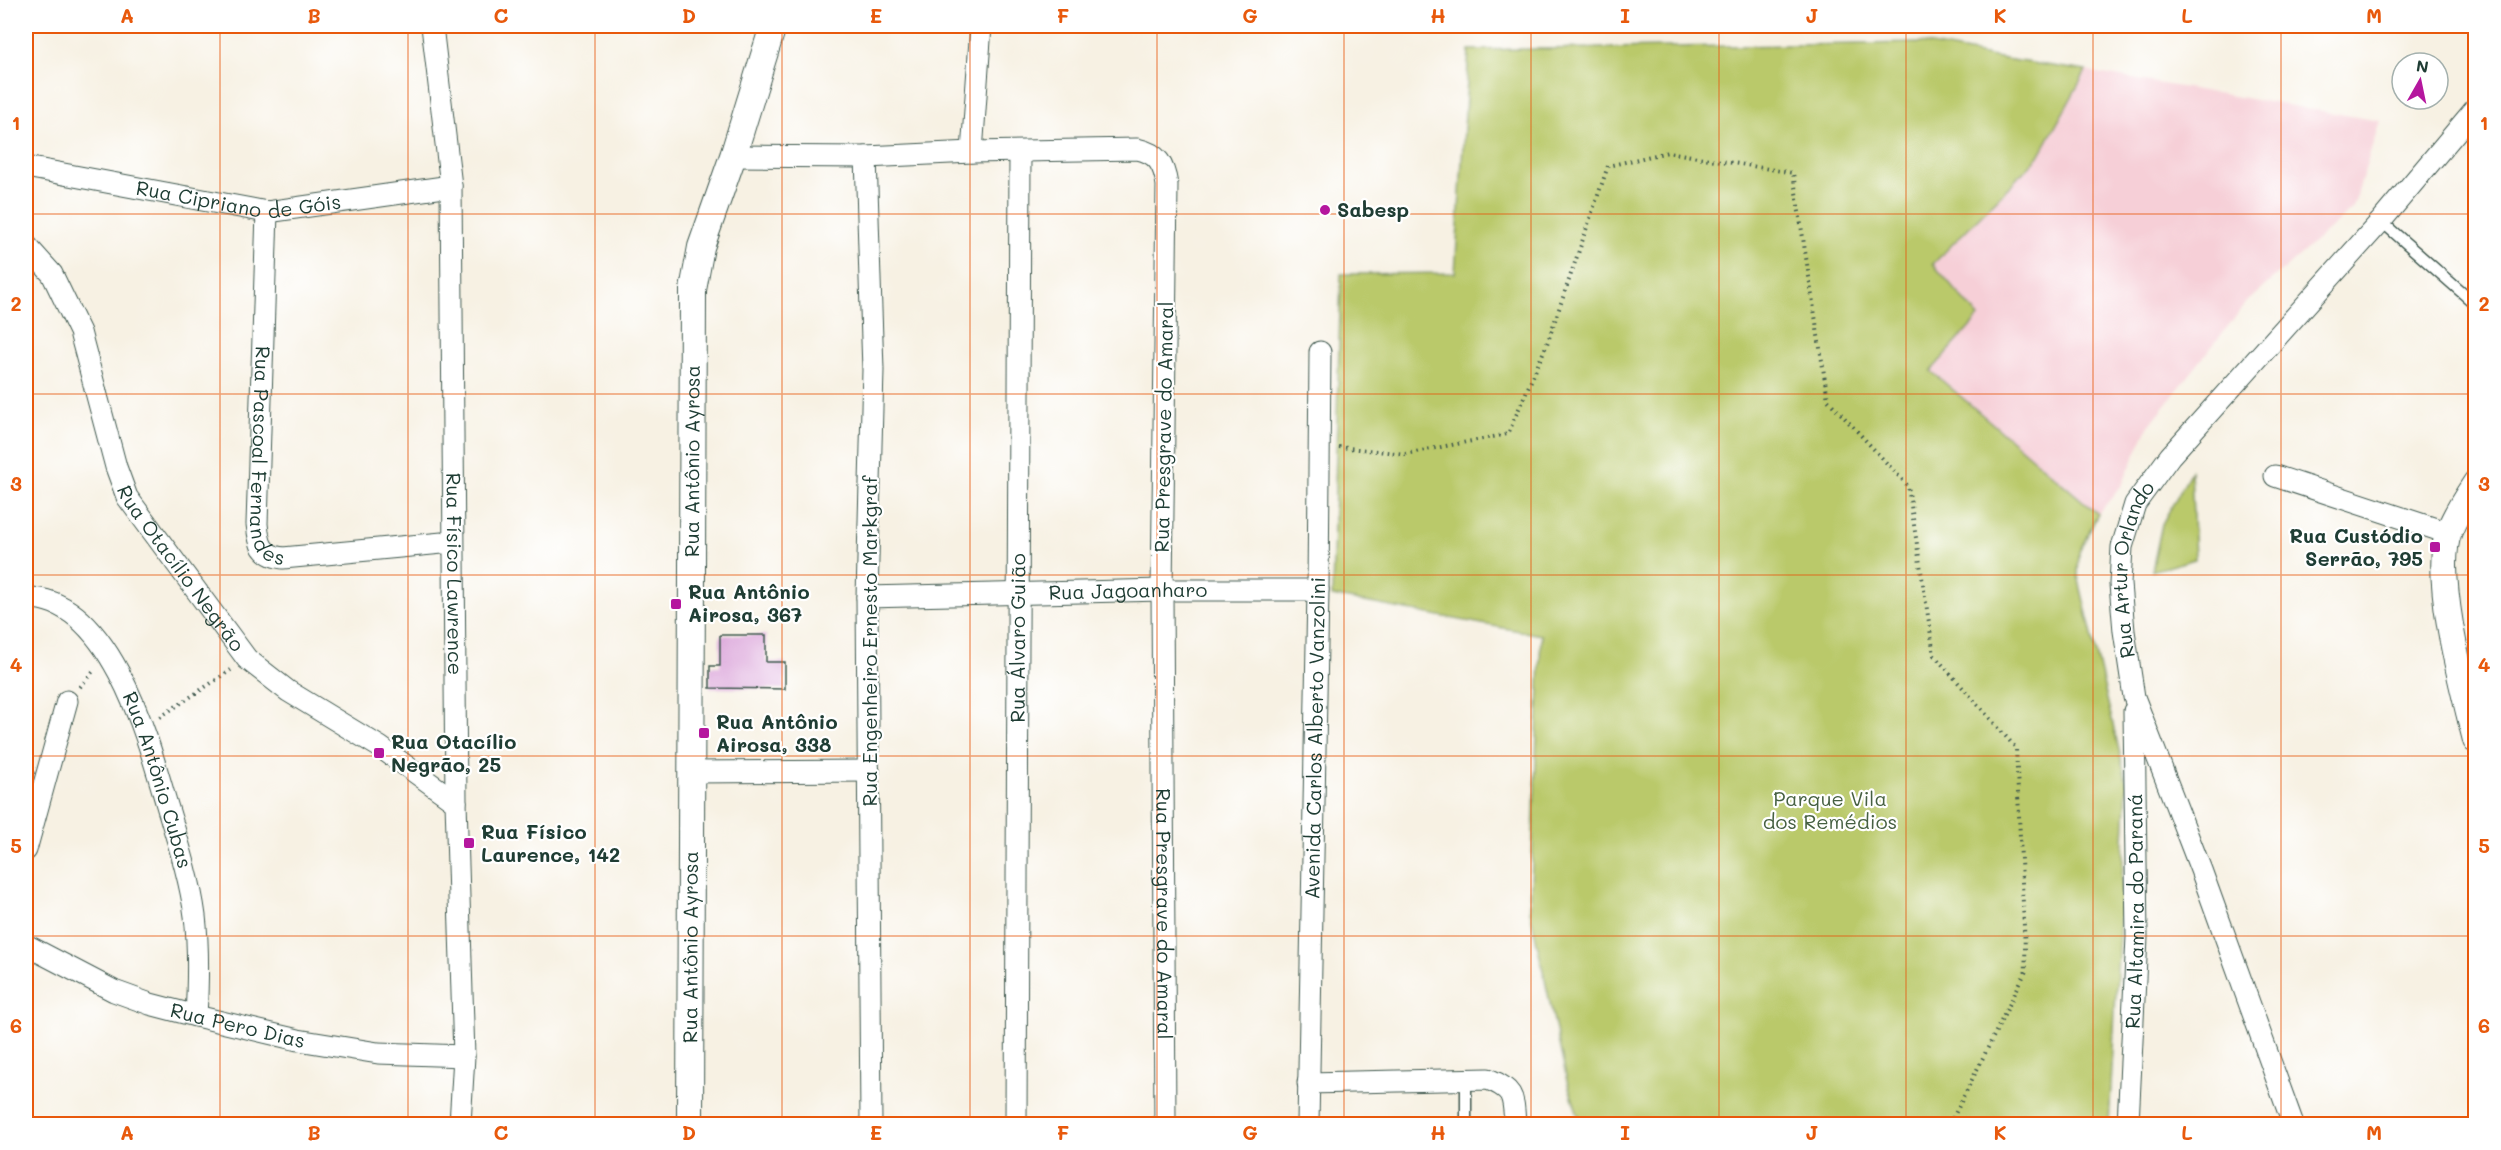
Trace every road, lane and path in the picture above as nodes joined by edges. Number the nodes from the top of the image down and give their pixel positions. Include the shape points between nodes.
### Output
1 (432, 26) edge
2 (772, 26) edge
3 (981, 26) edge
4 (2475, 108) edge
5 (972, 152) junction
6 (1020, 153) junction
7 (733, 156) junction
8 (866, 157) junction
9 (26, 167) edge
10 (451, 186) junction
11 (267, 212) junction
12 (2381, 221) junction
13 (26, 245) edge
14 (2475, 304) edge
15 (1320, 352) dead end
16 (1319, 445) junction
17 (2275, 476) dead end
18 (2475, 483) edge
19 (2448, 533) junction
20 (453, 542) junction
21 (1162, 590) junction
22 (1318, 590) junction
23 (1017, 593) junction
24 (867, 597) junction
25 (26, 598) edge
26 (108, 654) junction
27 (247, 659) junction
28 (2134, 697) junction
29 (67, 701) joint
30 (145, 728) junction
31 (2475, 740) edge
32 (869, 771) junction
33 (691, 772) junction
34 (456, 802) junction
35 (26, 850) edge
36 (26, 945) edge
37 (196, 1016) junction
38 (464, 1056) junction
39 (1466, 1080) junction
40 (1308, 1083) junction
41 (460, 1125) edge
42 (690, 1125) edge
43 (872, 1125) edge
44 (1016, 1125) edge
45 (1165, 1125) edge
46 (1308, 1125) edge
47 (1466, 1125) edge
48 (1515, 1125) edge
49 (1950, 1125) edge
50 (2128, 1125) edge
51 (2293, 1125) edge

1 - 10 street, Rua Físico Lawrence
2 - 7 street, Rua Antônio Ayrosa
3 - 5 street
4 - 12 street, Rua Artur Orlando
5 - 6 street, Rua Presgrave do Amaral
5 - 8 street, Rua Presgrave do Amaral
6 - 21 street, Rua Presgrave do Amaral via 1137,149 1153,154 1165,170
6 - 23 street, Rua Álvaro Guião
7 - 8 street, Rua Presgrave do Amaral
7 - 33 street, Rua Antônio Ayrosa via 701,247 693,290
8 - 24 street, Rua Engenheiro Ernesto Markgraf via 873,370
9 - 11 street, Rua Cipriano de Góis
10 - 11 street, Rua Cipriano de Góis
10 - 20 street, Rua Físico Lawrence
11 - 20 street, Rua Pascoal Fernandes via 257,524 263,551 283,558
12 - 14 lane
12 - 28 street, Rua Artur Orlando via 2170,456 2135,504 2122,547 2120,584
13 - 27 street, Rua Otacílio Negrão via 52,274 80,332 127,497
15 - 16 street, Avenida Carlos Alberto Vanzolini
16 - 22 street, Avenida Carlos Alberto Vanzolini
16 - 49 path via 1406,453 1508,434 1547,344 1608,166 1668,152 1793,173 1828,400 1908,486 1934,655 2016,748 2026,971
17 - 19 street
18 - 19 street
19 - 31 street via 2446,596
20 - 34 street, Rua Físico Lawrence
21 - 22 street, Rua Jagoanharo
21 - 23 street, Rua Jagoanharo
21 - 45 street, Rua Presgrave do Amaral
22 - 40 street, Avenida Carlos Alberto Vanzolini
23 - 24 street, Rua Jagoanharo
23 - 44 street, Rua Álvaro Guião
24 - 32 street, Rua Engenheiro Ernesto Markgraf
25 - 26 street, Rua Antônio Cubas via 52,601 76,617
26 - 29 path
26 - 30 street, Rua Antônio Cubas
27 - 30 path
27 - 34 street, Rua Otacílio Negrão via 288,691 380,747
28 - 50 street, Rua Altamira do Paraná via 2137,937
28 - 51 street, Rua Artur Orlando
29 - 35 street
30 - 37 street, Rua Antônio Cubas via 195,914 199,966
32 - 33 street
32 - 43 street, Rua Engenheiro Ernesto Markgraf
33 - 42 street, Rua Antônio Ayrosa
34 - 38 street, Rua Físico Lawrence
36 - 37 street, Rua Pero Dias via 114,991
37 - 38 street, Rua Pero Dias via 298,1040 378,1053
38 - 41 street, Rua Físico Lawrence
39 - 40 street
39 - 47 lane
39 - 48 street via 1488,1079 1505,1086 1514,1099
40 - 46 street, Avenida Carlos Alberto Vanzolini

